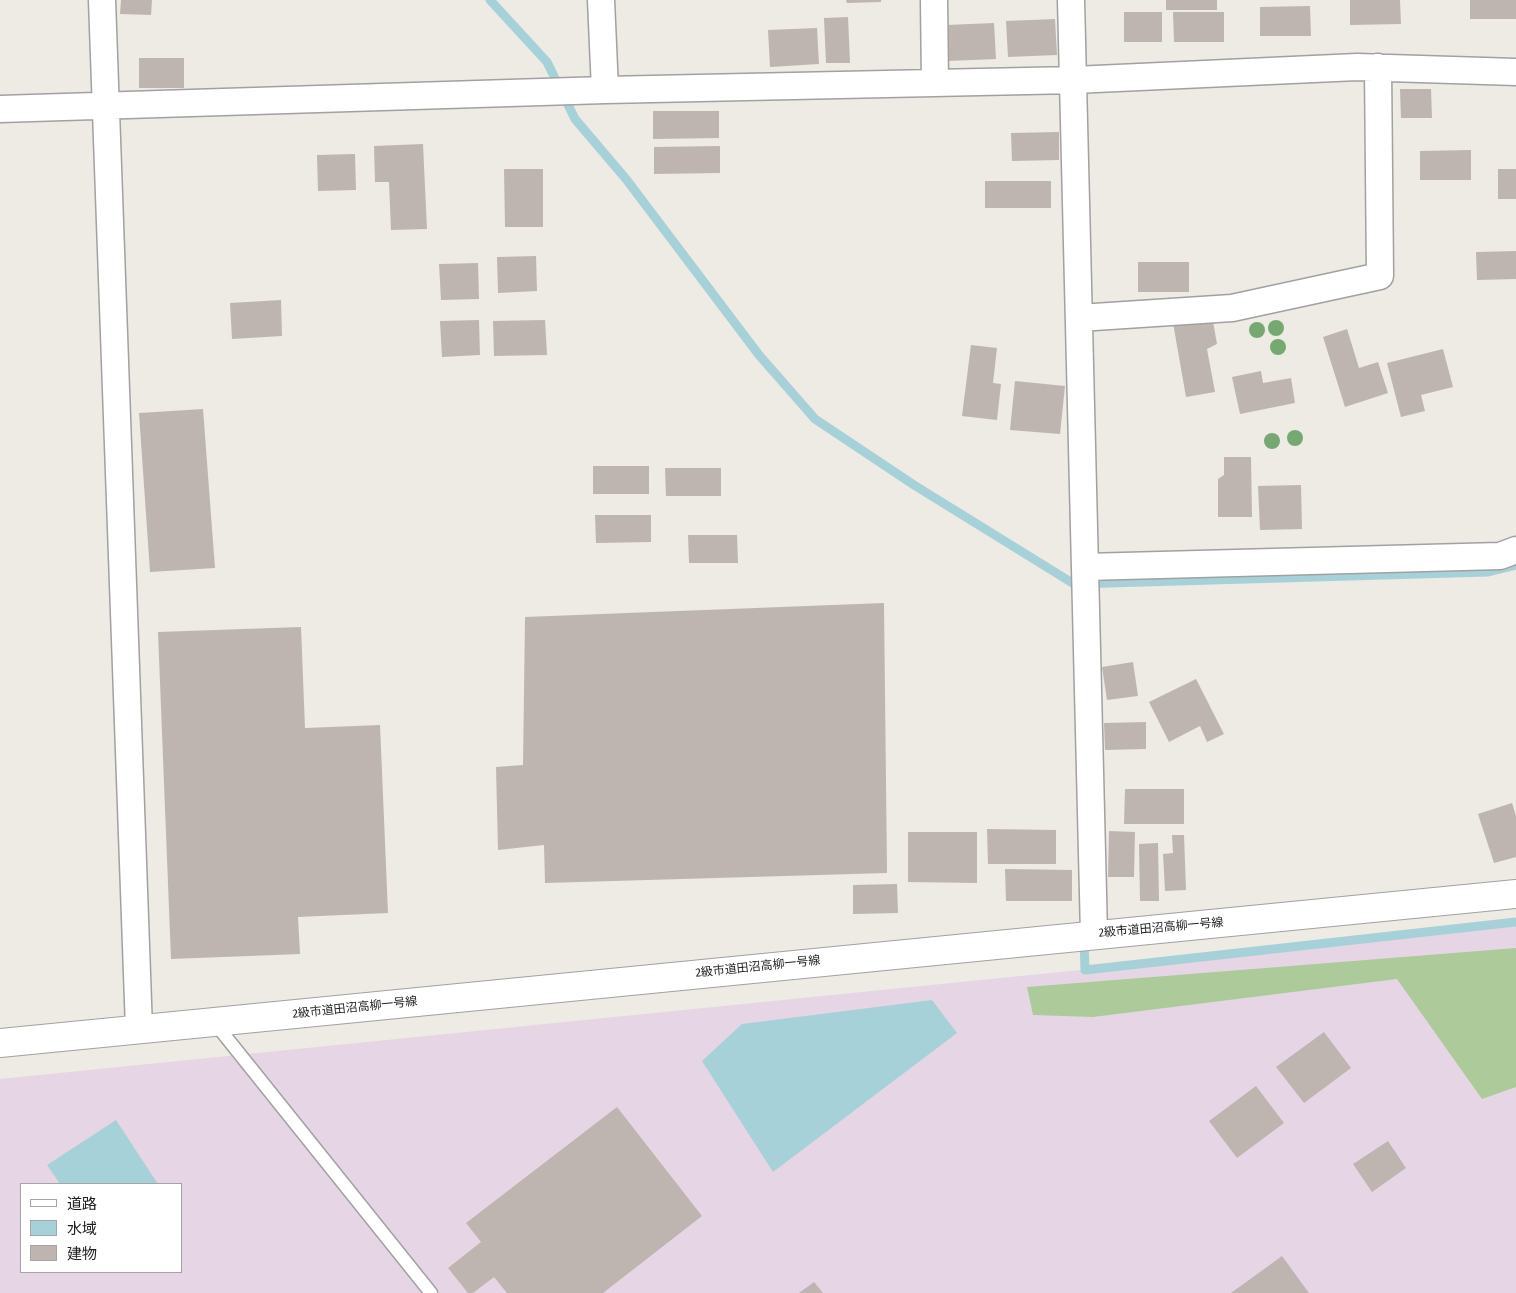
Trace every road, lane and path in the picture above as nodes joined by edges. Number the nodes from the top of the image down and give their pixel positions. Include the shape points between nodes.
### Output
1 (102, 0) edge
2 (601, 0) edge
3 (934, 0) edge
4 (1071, 0) edge
5 (1378, 67) junction
6 (1516, 72) edge
7 (1074, 80) junction
8 (935, 82) junction
9 (605, 90) junction
10 (105, 106) junction
11 (0, 109) edge
12 (1079, 318) junction
13 (1516, 550) edge
14 (1085, 567) junction
15 (1516, 894) edge
16 (1094, 934) junction
17 (213, 1022) junction
18 (139, 1029) junction
19 (0, 1043) edge
20 (431, 1293) edge

1 - 10 street
2 - 9 street
3 - 8 street
4 - 7 street
5 - 6 street
5 - 7 street
5 - 12 street via 1380,276 1232,308
7 - 8 street
7 - 12 street
8 - 9 street
9 - 10 street
10 - 11 street
10 - 18 street
12 - 14 street
13 - 14 street via 1500,556
14 - 16 street
15 - 16 street, 2級市道田沼高柳一号線
16 - 17 street, 2級市道田沼高柳一号線
17 - 18 street, 2級市道田沼高柳一号線
17 - 20 lane
18 - 19 street, 2級市道田沼高柳一号線

